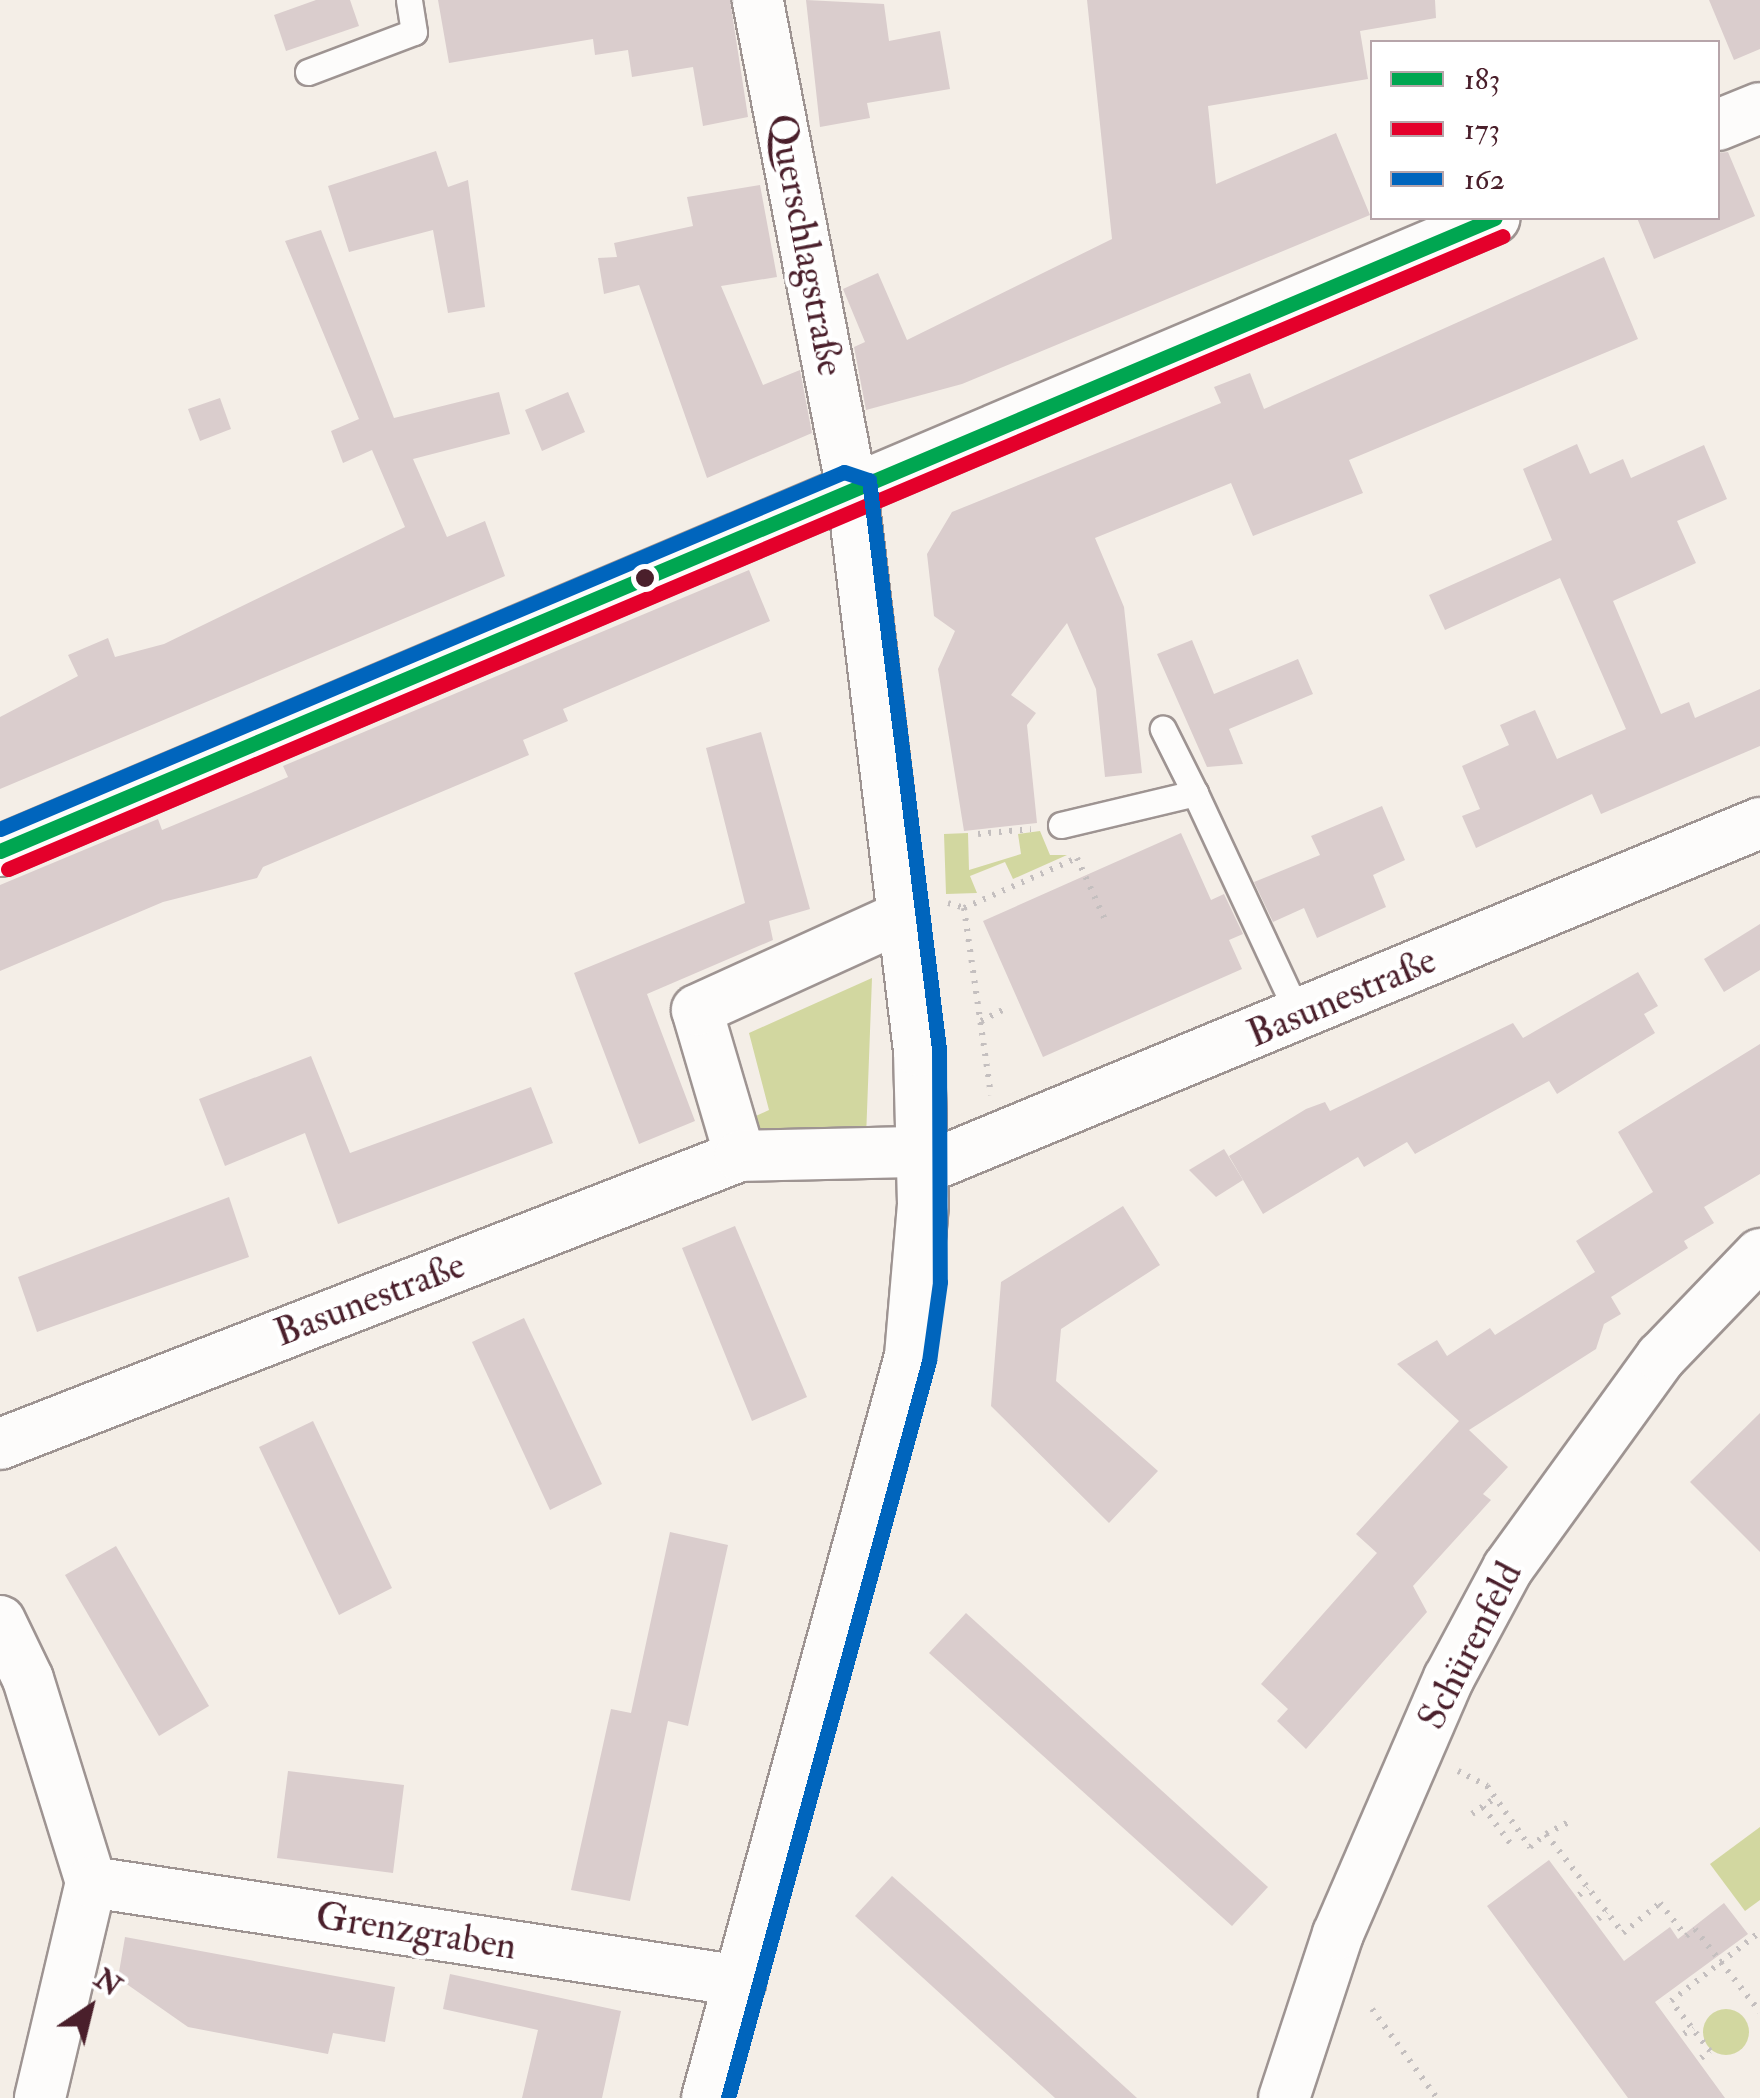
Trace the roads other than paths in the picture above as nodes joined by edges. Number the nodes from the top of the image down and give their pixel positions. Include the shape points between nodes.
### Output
1 (409, 0) edge
2 (758, 0) edge
3 (308, 72) dead end
4 (1760, 108) edge
5 (1720, 124) edge
6 (1490, 220) edge
7 (852, 490) junction
8 (1163, 729) dead end
9 (1196, 793) junction
10 (1760, 823) edge
11 (1061, 826) road end
12 (0, 851) edge
13 (902, 910) junction
14 (1298, 1016) junction
15 (740, 1156) junction
16 (922, 1161) junction
17 (1760, 1254) edge
18 (0, 1444) edge
19 (0, 1621) edge
20 (91, 1882) junction
21 (741, 1981) junction
22 (40, 2098) edge
23 (707, 2098) edge
24 (1284, 2098) edge

1 - 3 lane via 414,32
2 - 7 street, Querschlagstraße
4 - 5 street
6 - 7 street
7 - 12 street
7 - 13 street, Querschlagstraße
8 - 9 lane
9 - 11 lane
9 - 14 lane
10 - 14 street, Basunestraße
13 - 15 street via 697,1010
13 - 16 street, Querschlagstraße
14 - 16 street, Basunestraße via 997,1142
15 - 16 street, Basunestraße
15 - 18 street, Basunestraße
16 - 21 street, Querschlagstraße via 910,1356
17 - 24 street, Schürenfeld via 1661,1358 1548,1508 1418,1750 1332,1949
19 - 20 street via 28,1679
20 - 21 street, Grenzgraben
20 - 22 street
21 - 23 street, Querschlagstraße

